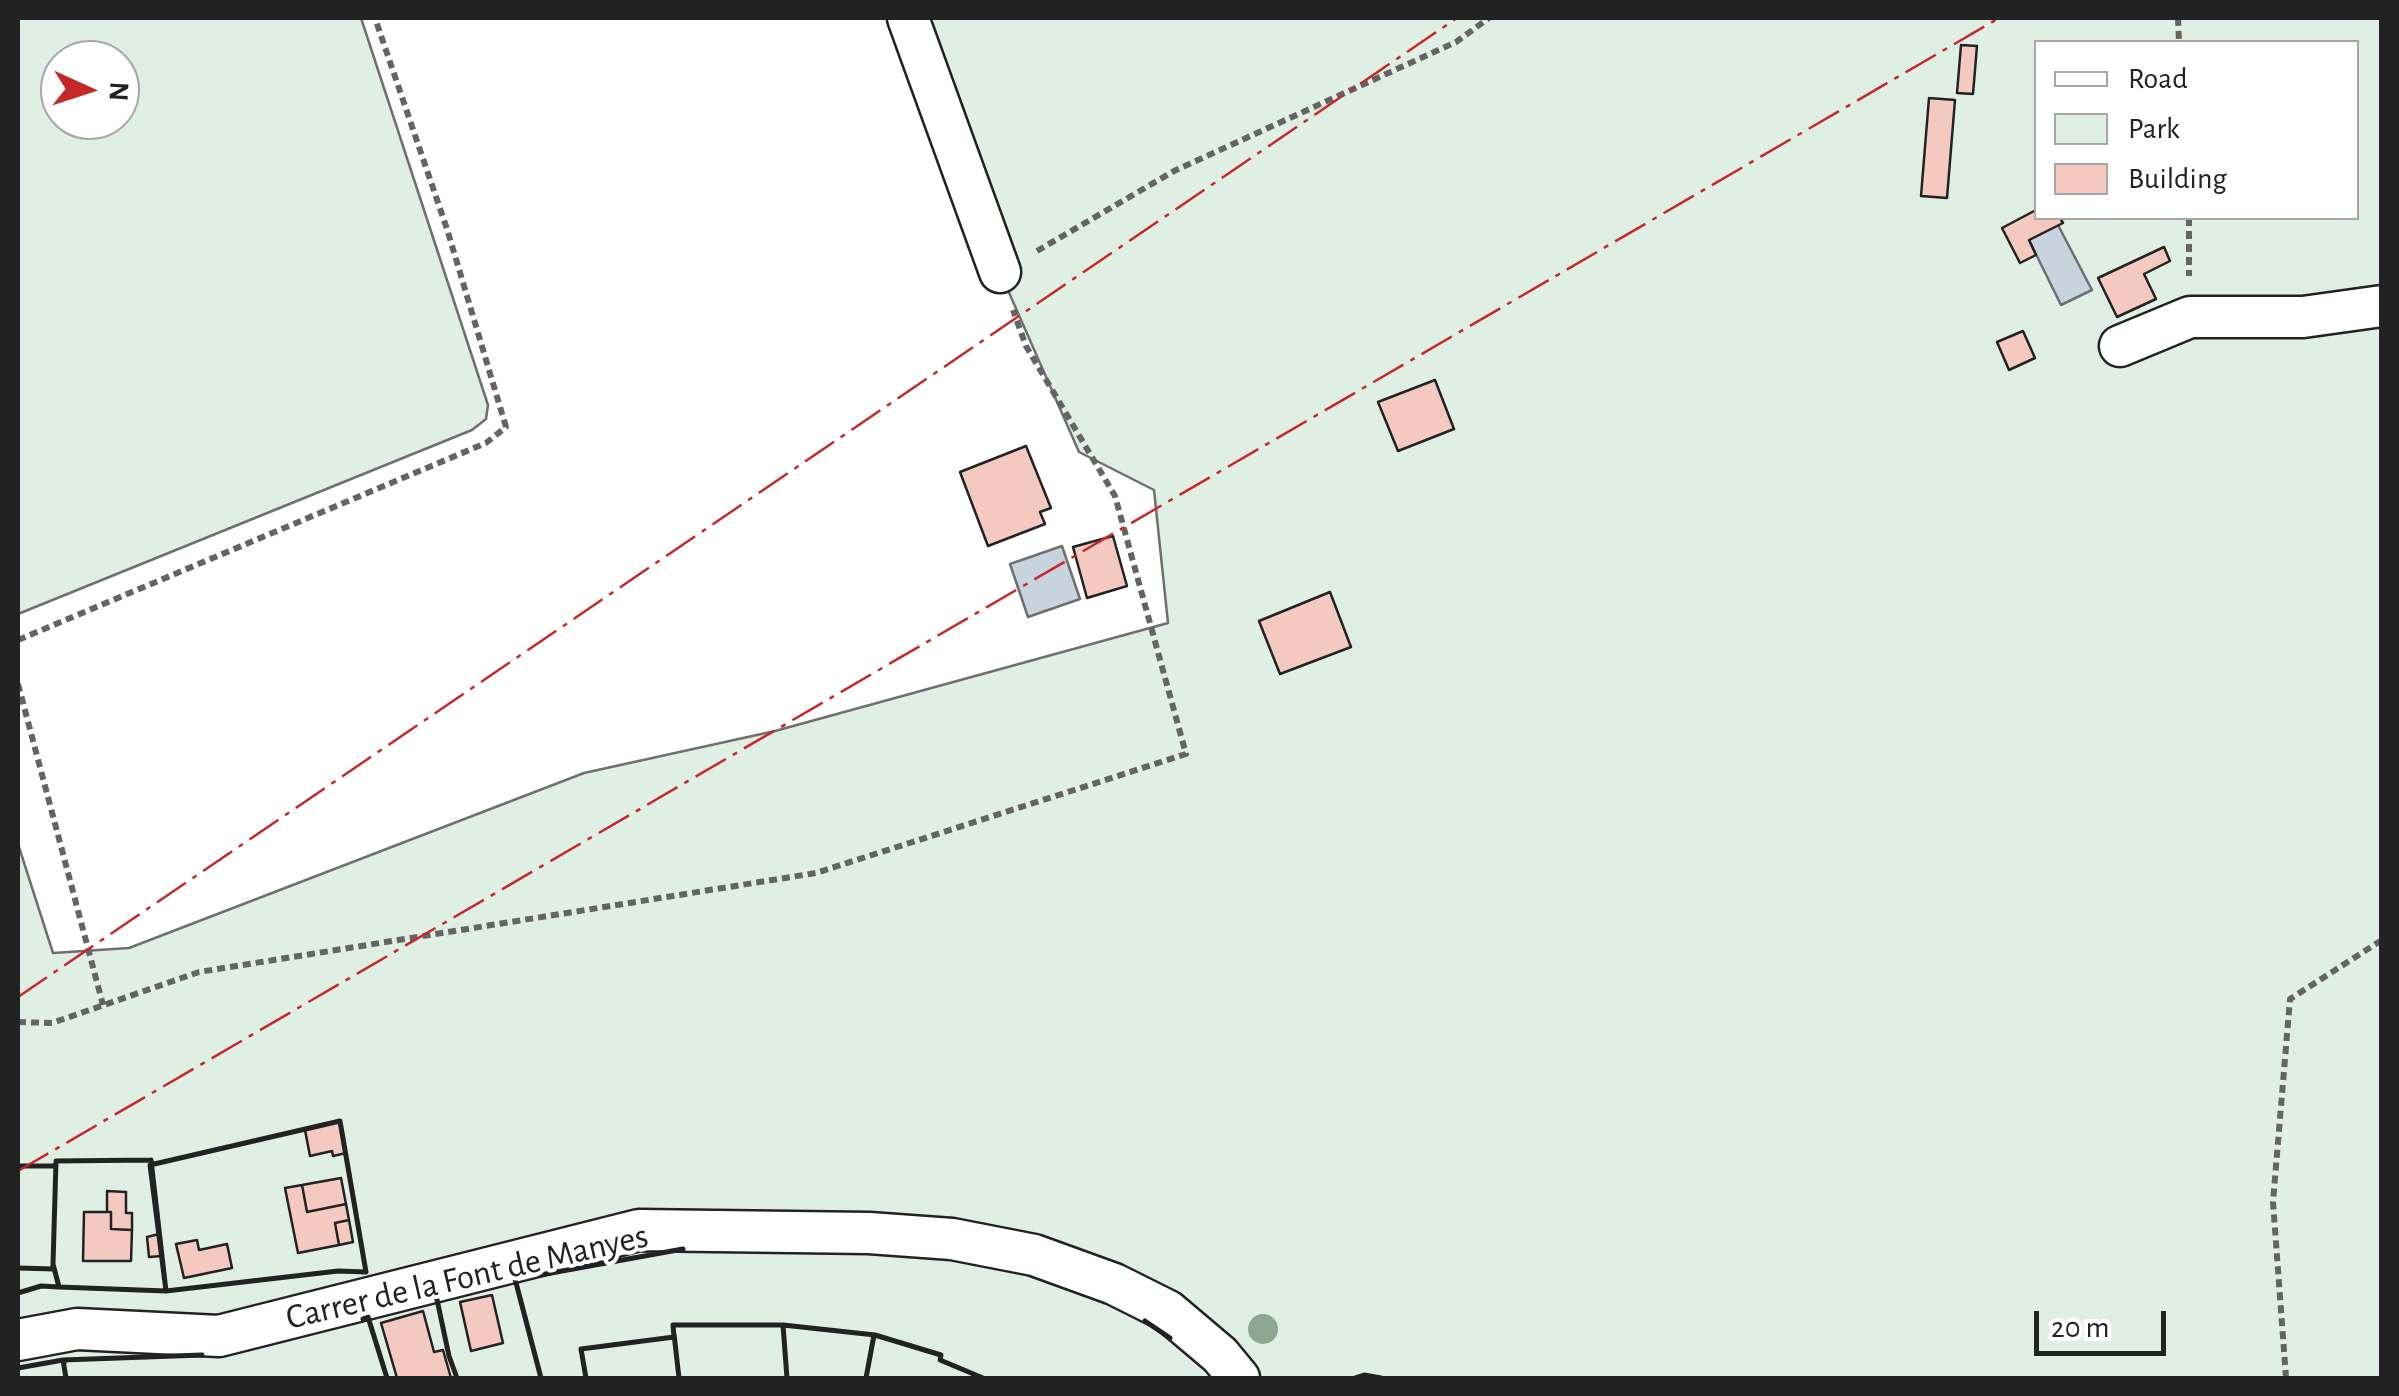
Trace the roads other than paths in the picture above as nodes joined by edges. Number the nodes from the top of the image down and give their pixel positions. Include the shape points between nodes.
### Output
1 (908, 18) edge
2 (1000, 272) road end
3 (2382, 306) edge
4 (2120, 346) dead end
5 (18, 1340) edge
6 (1240, 1378) edge

1 - 2 street
3 - 4 street via 2303,317 2190,317
5 - 6 street, Carrer de la Font de Manyes via 77,1329 219,1336 639,1230 869,1233 1018,1252 1114,1284 1168,1311

